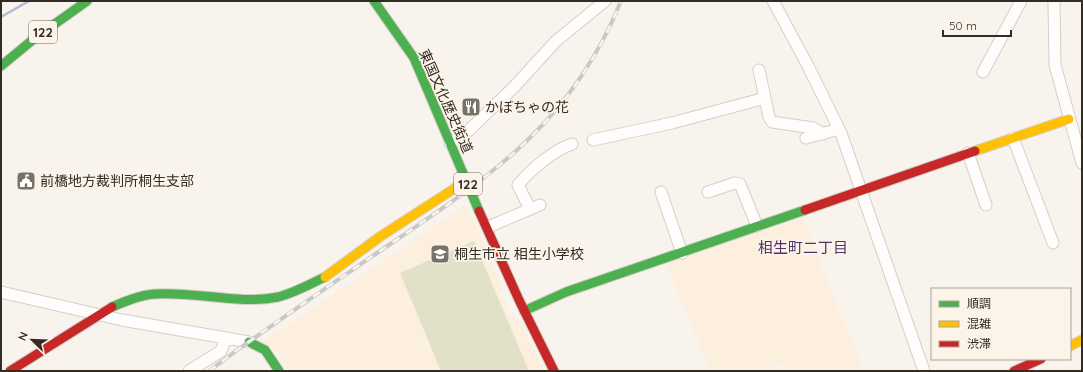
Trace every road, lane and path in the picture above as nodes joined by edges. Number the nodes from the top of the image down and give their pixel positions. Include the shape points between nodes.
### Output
1 (388, 1) edge
2 (605, 1) edge
3 (773, 1) edge
4 (1021, 1) edge
5 (1054, 1) edge
6 (83, 2) edge
7 (376, 5) edge
8 (1, 66) edge
9 (759, 70) dead end
10 (983, 72) dead end
11 (765, 98) junction
12 (1069, 119) junction
13 (840, 129) junction
14 (823, 134) junction
15 (806, 138) dead end
16 (1014, 138) junction
17 (593, 140) dead end
18 (450, 142) junction
19 (572, 144) dead end
20 (968, 153) junction
21 (1082, 163) edge
22 (466, 180) junction
23 (861, 190) junction
24 (661, 192) dead end
25 (708, 192) dead end
26 (986, 205) dead end
27 (757, 226) junction
28 (488, 227) junction
29 (1053, 243) dead end
30 (682, 253) junction
31 (1, 292) edge
32 (524, 311) junction
33 (100, 314) junction
34 (226, 338) junction
35 (1082, 340) edge
36 (249, 342) joint
37 (1071, 346) edge
38 (1039, 360) edge
39 (10, 371) edge
40 (189, 371) edge
41 (279, 371) edge
42 (554, 371) edge
43 (924, 371) edge
44 (1014, 371) edge

1 - 7 street
2 - 18 street via 556,41 464,136
3 - 13 street
4 - 10 street
5 - 12 street via 1055,65
6 - 8 main road, 122
7 - 18 main road, 東国文化歴史街道 / 122 via 414,58
9 - 11 street
11 - 14 street via 769,117 774,123 814,128
11 - 17 street via 672,123
12 - 16 main road
12 - 21 street
13 - 14 street
13 - 23 street
14 - 15 street
16 - 20 main road
16 - 29 street
18 - 22 main road, 東国文化歴史街道 / 122
19 - 28 street via 561,148 518,184 535,207
20 - 23 main road
20 - 26 street
22 - 28 main road, 東国文化歴史街道 / 122
22 - 33 main road via 309,286 277,297 145,295 127,300
23 - 27 main road
23 - 43 street
24 - 30 street
25 - 27 street via 735,183 740,184
27 - 30 main road
28 - 32 main road, 東国文化歴史街道 / 122
30 - 32 main road via 566,292
31 - 33 street
32 - 42 main road, 東国文化歴史街道 / 122
33 - 34 street
33 - 39 main road
34 - 36 street
34 - 40 street via 220,351
35 - 37 main road
36 - 41 main road via 265,350
38 - 44 main road

